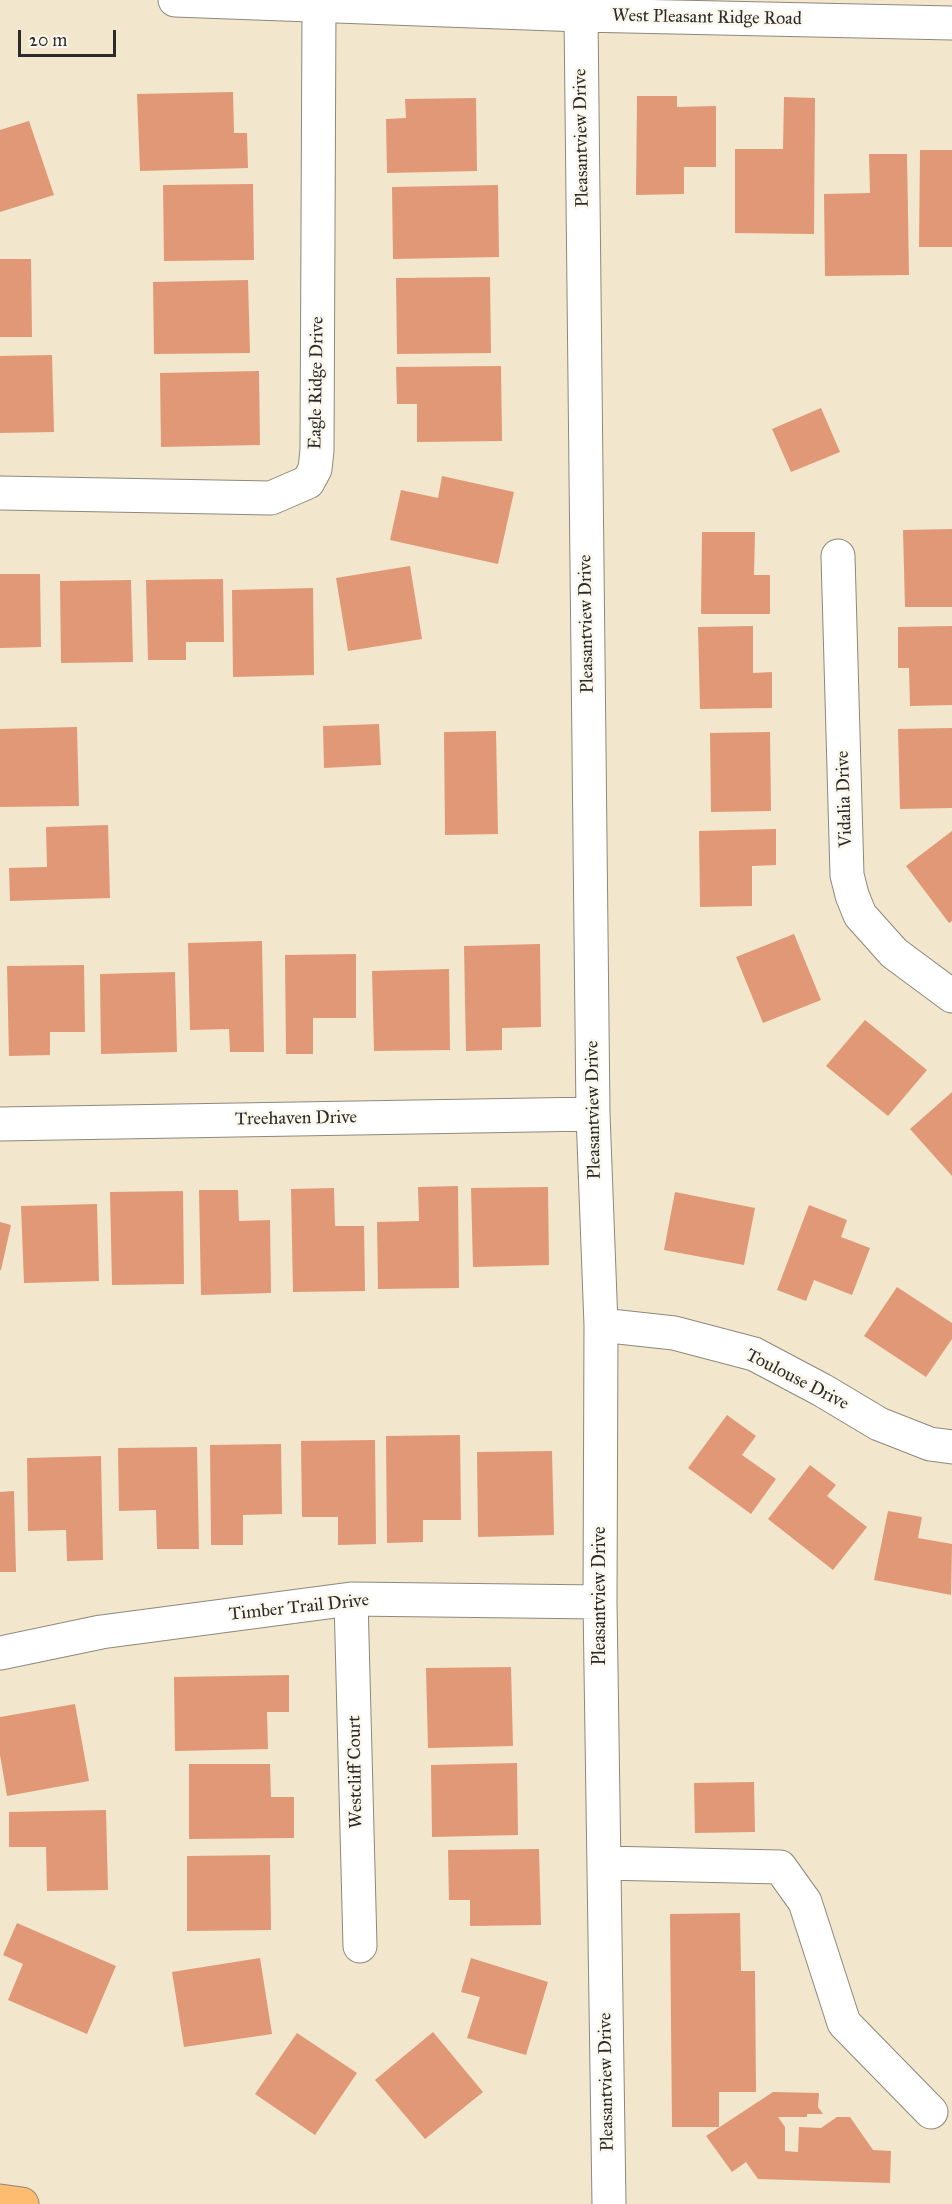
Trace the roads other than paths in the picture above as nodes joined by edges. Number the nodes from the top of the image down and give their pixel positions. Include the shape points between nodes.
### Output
1 (187, 0) edge
2 (319, 7) junction
3 (878, 11) edge
4 (581, 15) junction
5 (952, 23) edge
6 (0, 493) edge
7 (838, 556) dead end
8 (952, 996) edge
9 (593, 1114) junction
10 (0, 1124) edge
11 (601, 1325) junction
12 (952, 1448) edge
13 (351, 1599) junction
14 (600, 1602) junction
15 (0, 1653) edge
16 (604, 1863) junction
17 (360, 1946) dead end
18 (931, 2112) dead end
19 (0, 2201) edge
20 (22, 2204) edge
21 (609, 2204) edge

1 - 2 street, West Pleasant Ridge Road
2 - 4 street, West Pleasant Ridge Road
2 - 6 street, Eagle Ridge Drive via 317,450 315,469 308,482 271,498
3 - 4 street, West Pleasant Ridge Road
3 - 5 street, West Pleasant Ridge Road
4 - 9 street, Pleasantview Drive
7 - 8 street, Vidalia Drive via 847,875 852,895 860,915 894,953
9 - 10 street, Treehaven Drive
9 - 11 street, Pleasantview Drive
11 - 12 street, Toulouse Drive via 674,1333 754,1354 879,1424 930,1444
11 - 14 street, Pleasantview Drive
13 - 14 street, Timber Trail Drive
13 - 15 street, Timber Trail Drive via 101,1632
13 - 17 street, Westcliff Court
14 - 16 street, Pleasantview Drive
16 - 18 street via 780,1867 805,1902 844,2023
16 - 21 street, Pleasantview Drive
19 - 20 main road

